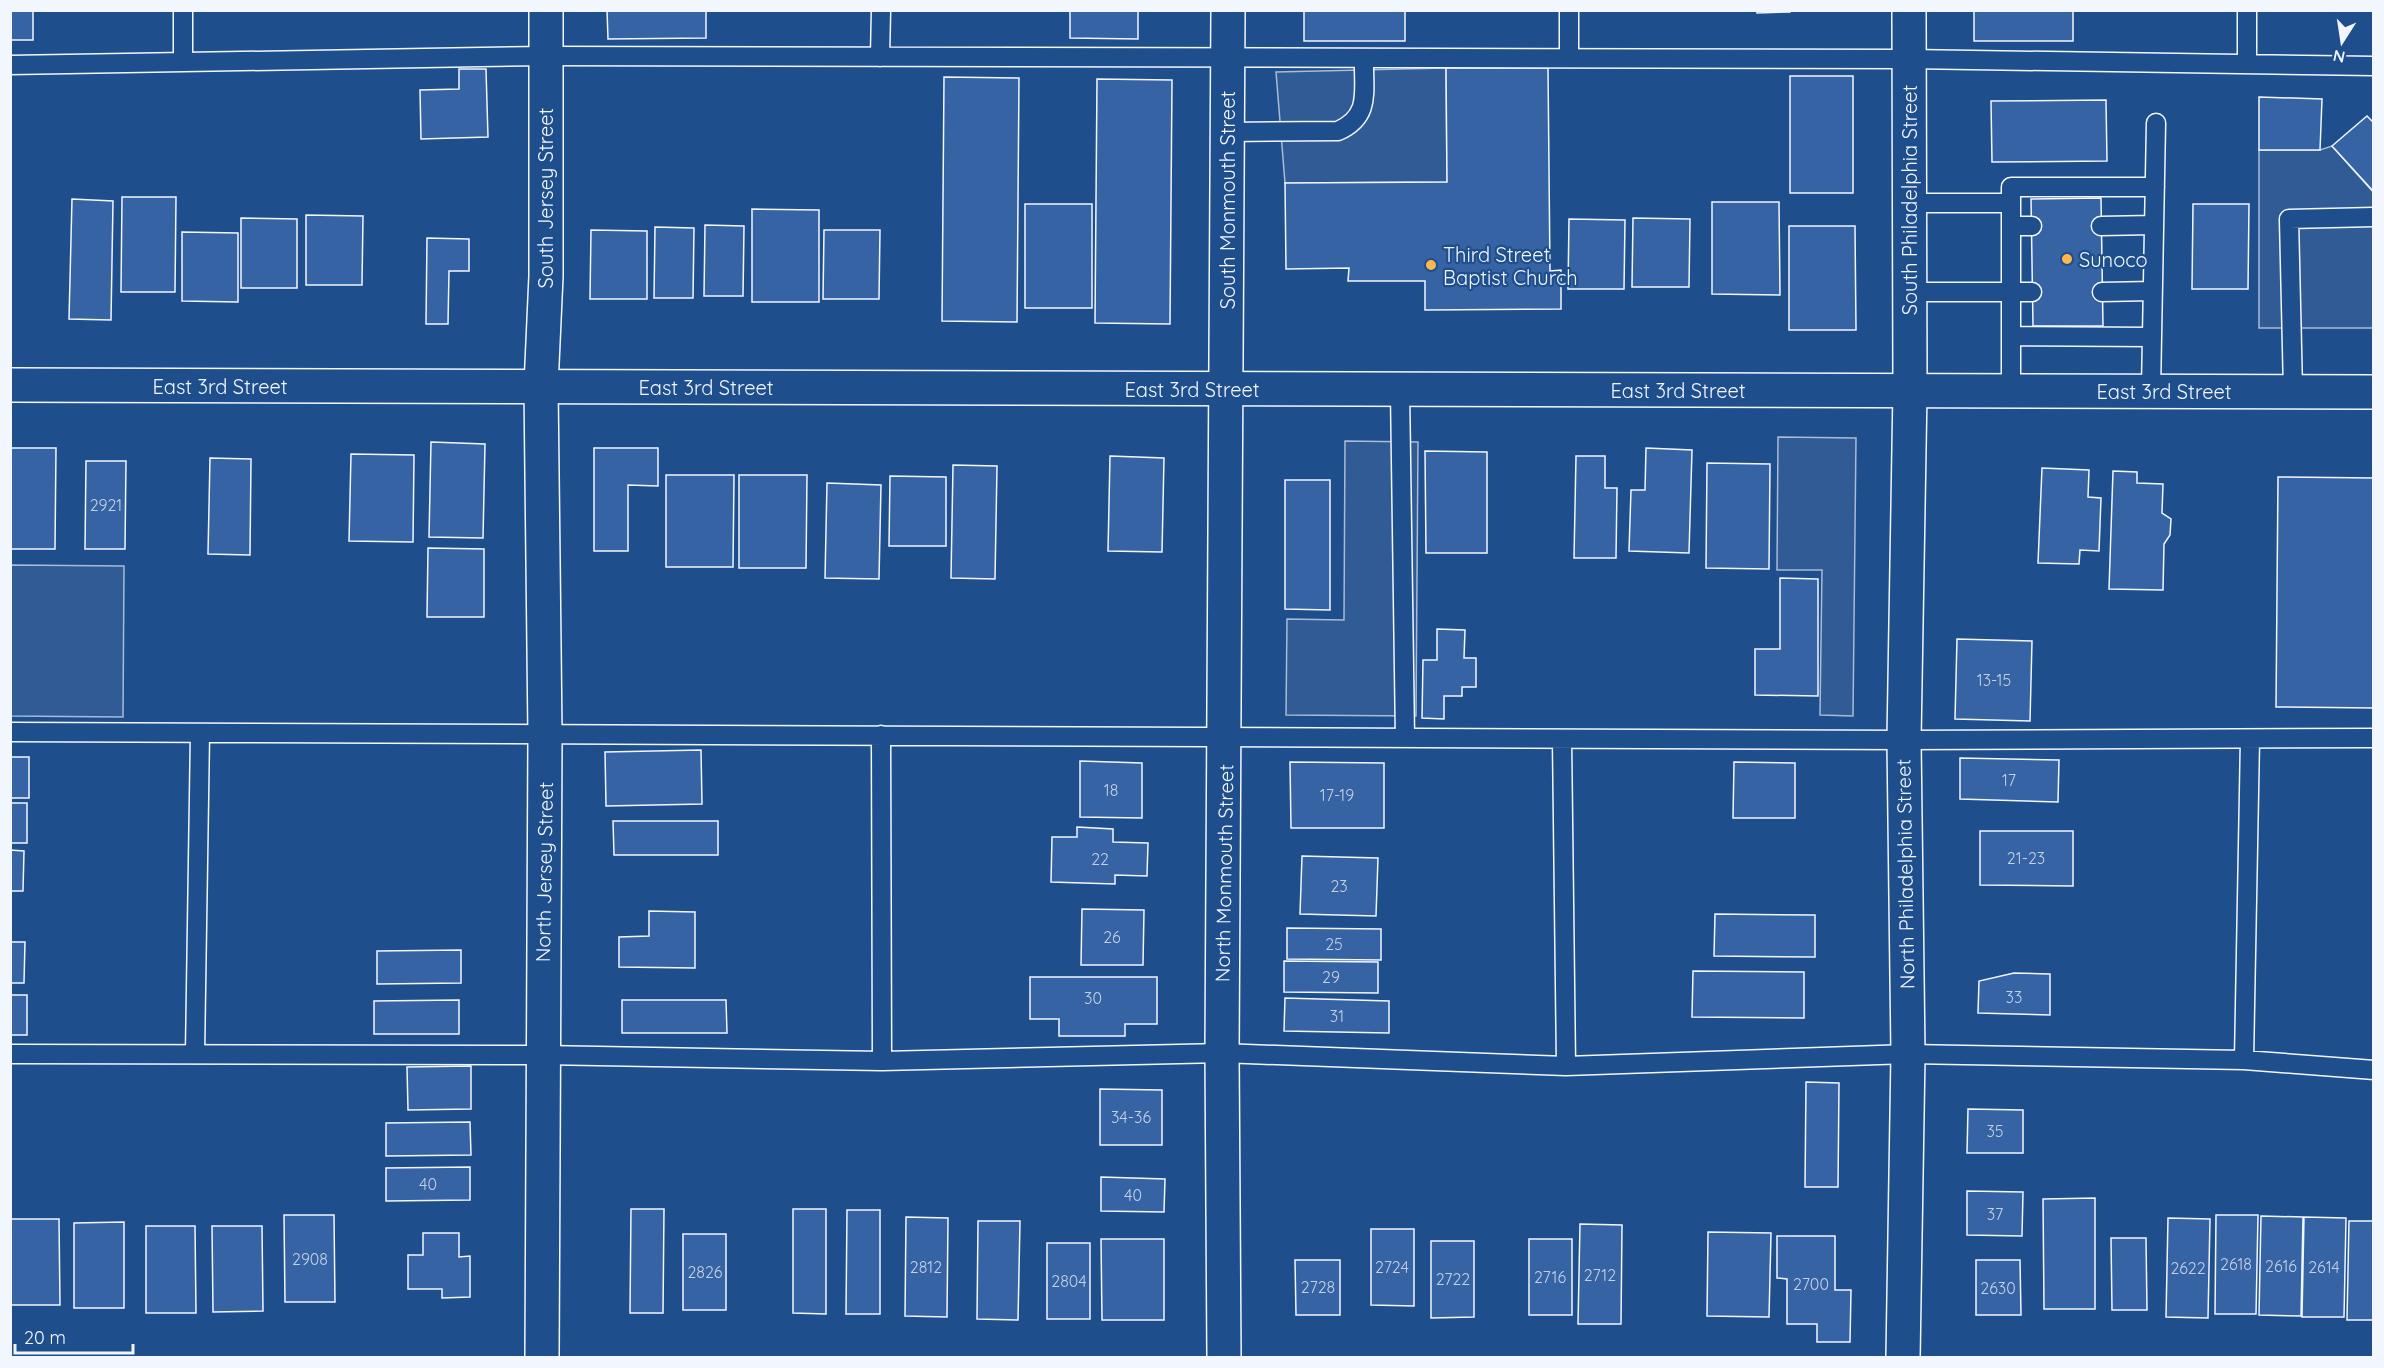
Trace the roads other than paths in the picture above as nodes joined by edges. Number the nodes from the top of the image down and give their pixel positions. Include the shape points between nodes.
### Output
1 (183, 10) edge
2 (546, 10) edge
3 (881, 10) edge
4 (1228, 10) edge
5 (1569, 10) edge
6 (1909, 10) edge
7 (2247, 10) edge
8 (545, 57) junction
9 (880, 57) junction
10 (1228, 57) junction
11 (1364, 58) junction
12 (1569, 58) junction
13 (1909, 59) junction
14 (183, 62) junction
15 (2247, 63) junction
16 (10, 65) edge
17 (2373, 66) edge
18 (2156, 123) dead end
19 (1227, 132) junction
20 (2155, 188) junction
21 (1909, 203) junction
22 (2011, 203) junction
23 (2373, 217) edge
24 (2153, 225) junction
25 (2011, 226) junction
26 (2032, 226) dead end
27 (2101, 226) dead end
28 (2152, 291) junction
29 (1909, 292) junction
30 (2011, 292) junction
31 (2032, 292) dead end
32 (2102, 292) dead end
33 (2011, 336) junction
34 (2152, 337) junction
35 (10, 385) edge
36 (541, 386) junction
37 (1226, 389) junction
38 (1400, 390) junction
39 (1910, 390) junction
40 (2151, 390) junction
41 (2292, 391) junction
42 (2011, 392) junction
43 (2373, 392) edge
44 (10, 732) edge
45 (200, 733) junction
46 (545, 735) junction
47 (881, 735) junction
48 (1225, 737) junction
49 (1406, 738) junction
50 (1562, 738) junction
51 (2373, 738) edge
52 (2250, 739) junction
53 (1904, 740) junction
54 (1222, 1053) junction
55 (10, 1054) edge
56 (195, 1054) junction
57 (542, 1054) junction
58 (1908, 1054) junction
59 (2244, 1059) junction
60 (882, 1061) junction
61 (1566, 1066) junction
62 (2373, 1070) edge
63 (542, 1358) edge
64 (1224, 1358) edge
65 (1904, 1358) edge

1 - 14 lane
2 - 8 street, South Jersey Street
3 - 9 lane
4 - 10 street, South Monmouth Street
5 - 12 lane
6 - 13 street, South Philadelphia Street
7 - 15 lane
8 - 9 lane
8 - 14 lane
8 - 36 street, South Jersey Street via 546,276
9 - 10 lane
10 - 11 lane
10 - 19 street, South Monmouth Street
11 - 12 lane
11 - 19 lane via 1363,110 1352,125 1338,131
12 - 13 lane
13 - 15 lane
13 - 21 street, South Philadelphia Street
14 - 16 lane
15 - 17 lane
18 - 20 lane
19 - 37 street, South Monmouth Street
20 - 22 lane via 2011,187
20 - 24 lane
21 - 22 lane
21 - 29 street, South Philadelphia Street
22 - 25 lane
23 - 41 lane via 2289,219
24 - 27 lane
24 - 28 lane
25 - 26 lane
25 - 30 lane
28 - 32 lane
28 - 34 lane
29 - 30 lane
29 - 39 street, South Philadelphia Street
30 - 31 lane
30 - 33 lane
33 - 34 lane
33 - 42 lane
34 - 40 lane
35 - 36 street, East 3rd Street
36 - 37 street, East 3rd Street
36 - 46 street, North Jersey Street
37 - 38 street, East 3rd Street
37 - 48 street, North Monmouth Street
38 - 39 street, East 3rd Street
38 - 49 lane
39 - 42 street, East 3rd Street
39 - 53 street, North Philadelphia Street
40 - 41 street, East 3rd Street
40 - 42 street, East 3rd Street
41 - 43 street, East 3rd Street
44 - 45 lane
45 - 46 lane
45 - 56 lane
46 - 47 lane
46 - 57 street, North Jersey Street
47 - 48 lane
47 - 60 lane
48 - 49 lane
48 - 54 street, North Monmouth Street
49 - 50 lane
50 - 53 lane
50 - 61 lane
51 - 52 lane
52 - 53 lane
52 - 59 lane
53 - 58 street, North Philadelphia Street
54 - 60 lane
54 - 61 lane
54 - 64 street, North Monmouth Street
55 - 56 lane
56 - 57 lane
57 - 60 lane
57 - 63 street, North Jersey Street
58 - 59 lane
58 - 61 lane
58 - 65 street, North Philadelphia Street
59 - 62 lane

